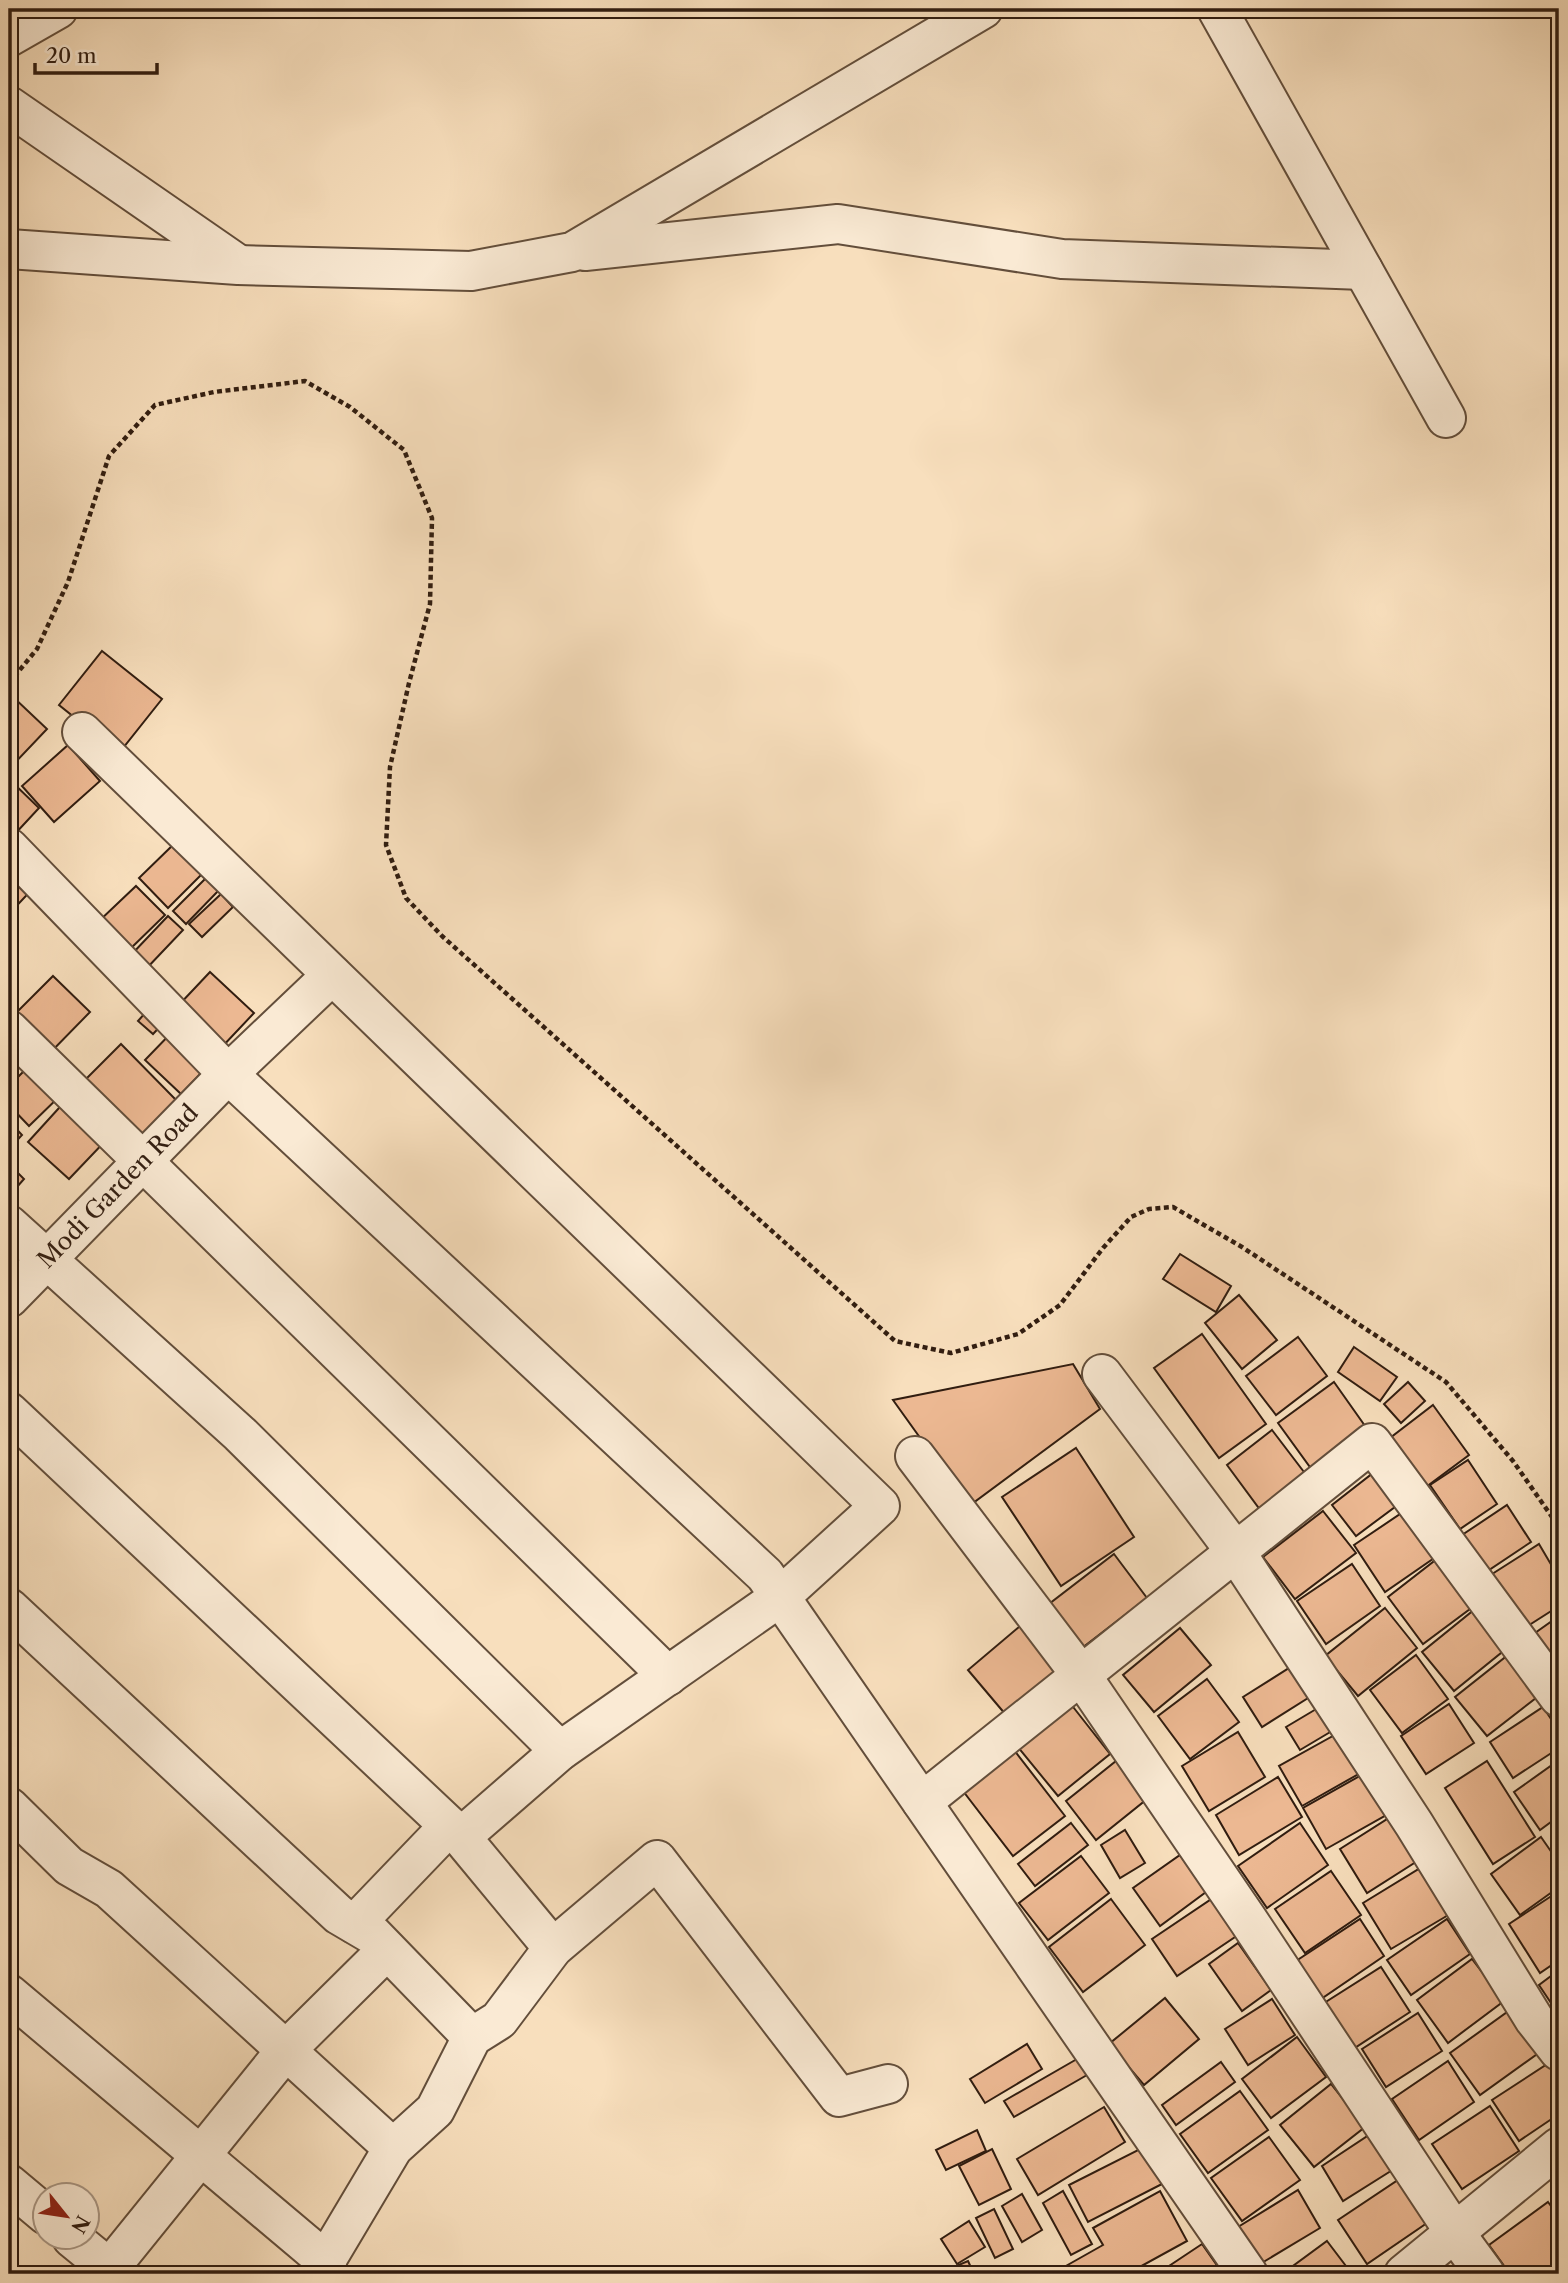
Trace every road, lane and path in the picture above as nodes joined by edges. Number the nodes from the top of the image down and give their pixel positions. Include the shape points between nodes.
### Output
1 (58, 9) edge
2 (983, 9) edge
3 (1217, 9) edge
4 (9, 37) edge
5 (9, 106) edge
6 (9, 249) edge
7 (572, 252) junction
8 (238, 265) junction
9 (1363, 270) junction
10 (1446, 418) dead end
11 (9, 683) edge
12 (82, 732) dead end
13 (9, 848) edge
14 (331, 975) junction
15 (9, 1030) edge
16 (228, 1074) junction
17 (144, 1160) junction
18 (9, 1225) edge
19 (46, 1260) junction
20 (9, 1298) edge
21 (1102, 1374) dead end
22 (9, 1412) edge
23 (915, 1456) dead end
24 (1559, 1527) edge
25 (1235, 1551) junction
26 (780, 1598) junction
27 (9, 1608) edge
28 (1081, 1675) junction
29 (668, 1676) junction
30 (1559, 1697) edge
31 (560, 1751) junction
32 (922, 1802) junction
33 (9, 1807) edge
34 (455, 1832) junction
35 (355, 1924) junction
36 (553, 1948) junction
37 (387, 1950) junction
38 (9, 1994) edge
39 (472, 2037) junction
40 (286, 2050) junction
41 (1559, 2052) edge
42 (888, 2084) dead end
43 (1559, 2147) edge
44 (393, 2148) junction
45 (200, 2155) junction
46 (9, 2184) edge
47 (32, 2203) edge
48 (1455, 2233) junction
49 (88, 2252) edge
50 (323, 2268) edge
51 (110, 2272) edge
52 (1248, 2274) edge
53 (1404, 2274) edge
54 (1485, 2274) edge

1 - 4 street
2 - 7 street
3 - 9 street
5 - 8 street
6 - 8 street
7 - 8 street via 471,271
7 - 9 street via 838,224 1062,259
9 - 10 street
11 - 24 path via 37,649 68,582 109,456 155,405 214,392 305,381 350,407 404,450 432,518 430,604 390,767 386,845 406,898 442,936 895,1341 951,1353 1018,1334 1060,1305 1131,1217 1149,1209 1173,1207 1242,1247 1446,1382 1513,1461
12 - 14 street
13 - 16 street
14 - 16 street, Modi Garden Road
14 - 26 street via 880,1506
15 - 17 street
16 - 17 street, Modi Garden Road
16 - 26 street via 765,1575
17 - 19 street, Modi Garden Road
17 - 29 street
18 - 19 street
19 - 20 street, Modi Garden Road
19 - 31 street via 240,1434
21 - 25 street
22 - 34 street
23 - 28 street
25 - 28 street
25 - 30 street via 1372,1443
25 - 41 street
26 - 29 street
26 - 32 street
27 - 35 street via 339,1915
28 - 32 street
28 - 48 street
29 - 31 street
31 - 34 street
32 - 52 street
33 - 40 street via 69,1866 109,1889
34 - 35 street
34 - 36 street
35 - 37 street
36 - 39 street via 499,2020
36 - 42 street via 657,1860 839,2097
37 - 39 street
37 - 40 street
38 - 45 street
39 - 44 street via 435,2110
40 - 44 street
40 - 45 street
43 - 48 street
44 - 50 street
45 - 50 street
45 - 51 street
46 - 47 street
48 - 53 street
48 - 54 street
49 - 51 street

